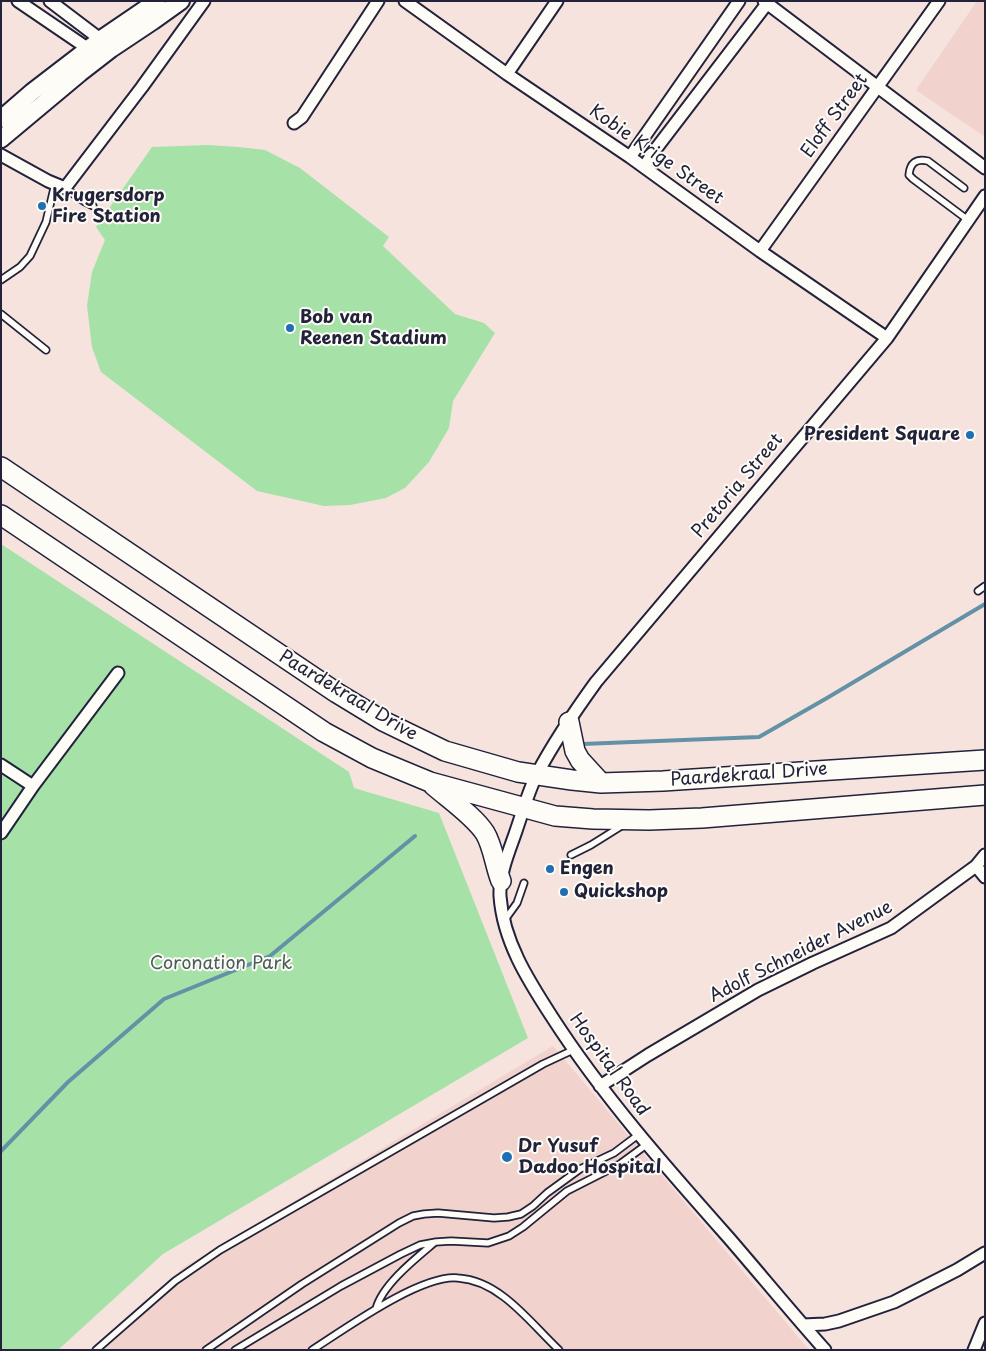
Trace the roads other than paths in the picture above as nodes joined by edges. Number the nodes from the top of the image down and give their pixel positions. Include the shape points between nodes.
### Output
1 (18, 1) edge
2 (50, 1) edge
3 (157, 1) edge
4 (181, 1) edge
5 (204, 1) edge
6 (378, 1) edge
7 (405, 1) edge
8 (557, 1) edge
9 (739, 1) edge
10 (939, 1) edge
11 (767, 2) edge
12 (100, 49) junction
13 (507, 74) junction
14 (878, 87) junction
15 (1, 120) edge
16 (294, 123) dead end
17 (1, 139) edge
18 (1, 155) edge
19 (630, 157) junction
20 (644, 167) junction
21 (985, 168) edge
22 (60, 186) junction
23 (964, 188) dead end
24 (985, 196) edge
25 (92, 206) dead end
26 (968, 220) junction
27 (760, 251) junction
28 (1, 280) edge
29 (1, 314) edge
30 (887, 338) junction
31 (46, 350) dead end
32 (1, 467) edge
33 (1, 514) edge
34 (985, 586) edge
35 (978, 591) dead end
36 (118, 673) dead end
37 (569, 722) junction
38 (985, 760) edge
39 (1, 765) edge
40 (537, 775) junction
41 (430, 782) junction
42 (601, 782) junction
43 (33, 786) junction
44 (985, 796) edge
45 (525, 808) junction
46 (630, 820) junction
47 (1, 833) edge
48 (985, 855) edge
49 (571, 856) dead end
50 (976, 866) junction
51 (985, 877) edge
52 (500, 881) junction
53 (524, 884) dead end
54 (504, 921) junction
55 (573, 1050) junction
56 (600, 1086) junction
57 (638, 1135) junction
58 (646, 1145) junction
59 (436, 1242) junction
60 (985, 1253) edge
61 (376, 1309) junction
62 (985, 1323) edge
63 (803, 1325) junction
64 (96, 1350) edge
65 (206, 1350) edge
66 (235, 1350) edge
67 (312, 1350) edge
68 (558, 1350) edge
69 (825, 1350) edge
70 (974, 1350) edge

1 - 12 street
2 - 12 street
3 - 12 main road
4 - 12 main road via 153,22
5 - 22 street via 142,87
6 - 16 street via 302,117
7 - 13 street, Kobie Krige Street
8 - 13 street
9 - 19 street
10 - 14 street, Eloff Street
11 - 14 street
11 - 20 street
12 - 15 main road via 32,92
12 - 17 main road via 80,72
13 - 19 street, Kobie Krige Street
14 - 21 street
14 - 27 street, Eloff Street
18 - 22 street
19 - 20 street, Kobie Krige Street
20 - 27 street, Kobie Krige Street
22 - 25 lane
22 - 28 lane via 30,256
23 - 26 lane via 928,161 914,162 909,170 908,175
24 - 26 street, Pretoria Street
26 - 30 street, Pretoria Street
27 - 30 street, Kobie Krige Street
29 - 31 lane
30 - 37 street, Pretoria Street via 628,643
32 - 40 main road, Paardekraal Drive via 383,721 445,751
33 - 41 main road via 324,732 372,758
34 - 35 lane
36 - 43 street
37 - 40 street, Pretoria Street
37 - 42 main road via 575,751
38 - 42 main road, Paardekraal Drive via 663,781
39 - 43 street
40 - 42 main road, Paardekraal Drive
40 - 45 street, Pretoria Street
41 - 45 main road
41 - 52 main road via 485,833
43 - 47 street
44 - 46 main road via 702,818
45 - 46 main road via 556,816
45 - 52 street, Hospital Road
46 - 49 lane
48 - 50 street, Adolf Schneider Avenue
50 - 51 street
50 - 56 street, Adolf Schneider Avenue via 891,928 758,990
52 - 54 street, Hospital Road
53 - 54 lane via 517,903
54 - 55 street, Hospital Road via 519,962
55 - 56 street, Hospital Road
55 - 64 lane via 543,1064 220,1250 174,1281
56 - 57 street, Hospital Road
57 - 58 street, Hospital Road
57 - 65 lane via 614,1153 580,1169 521,1214 494,1218 424,1214 398,1223
58 - 59 lane via 620,1164 567,1190 509,1236 488,1242
58 - 63 street, Hospital Road
59 - 61 lane via 389,1286
59 - 66 lane via 400,1254
60 - 63 street via 894,1302 839,1321
61 - 67 lane
61 - 68 lane via 425,1284 458,1278 480,1283 502,1296 524,1313
62 - 70 street
63 - 69 street, Hospital Road

